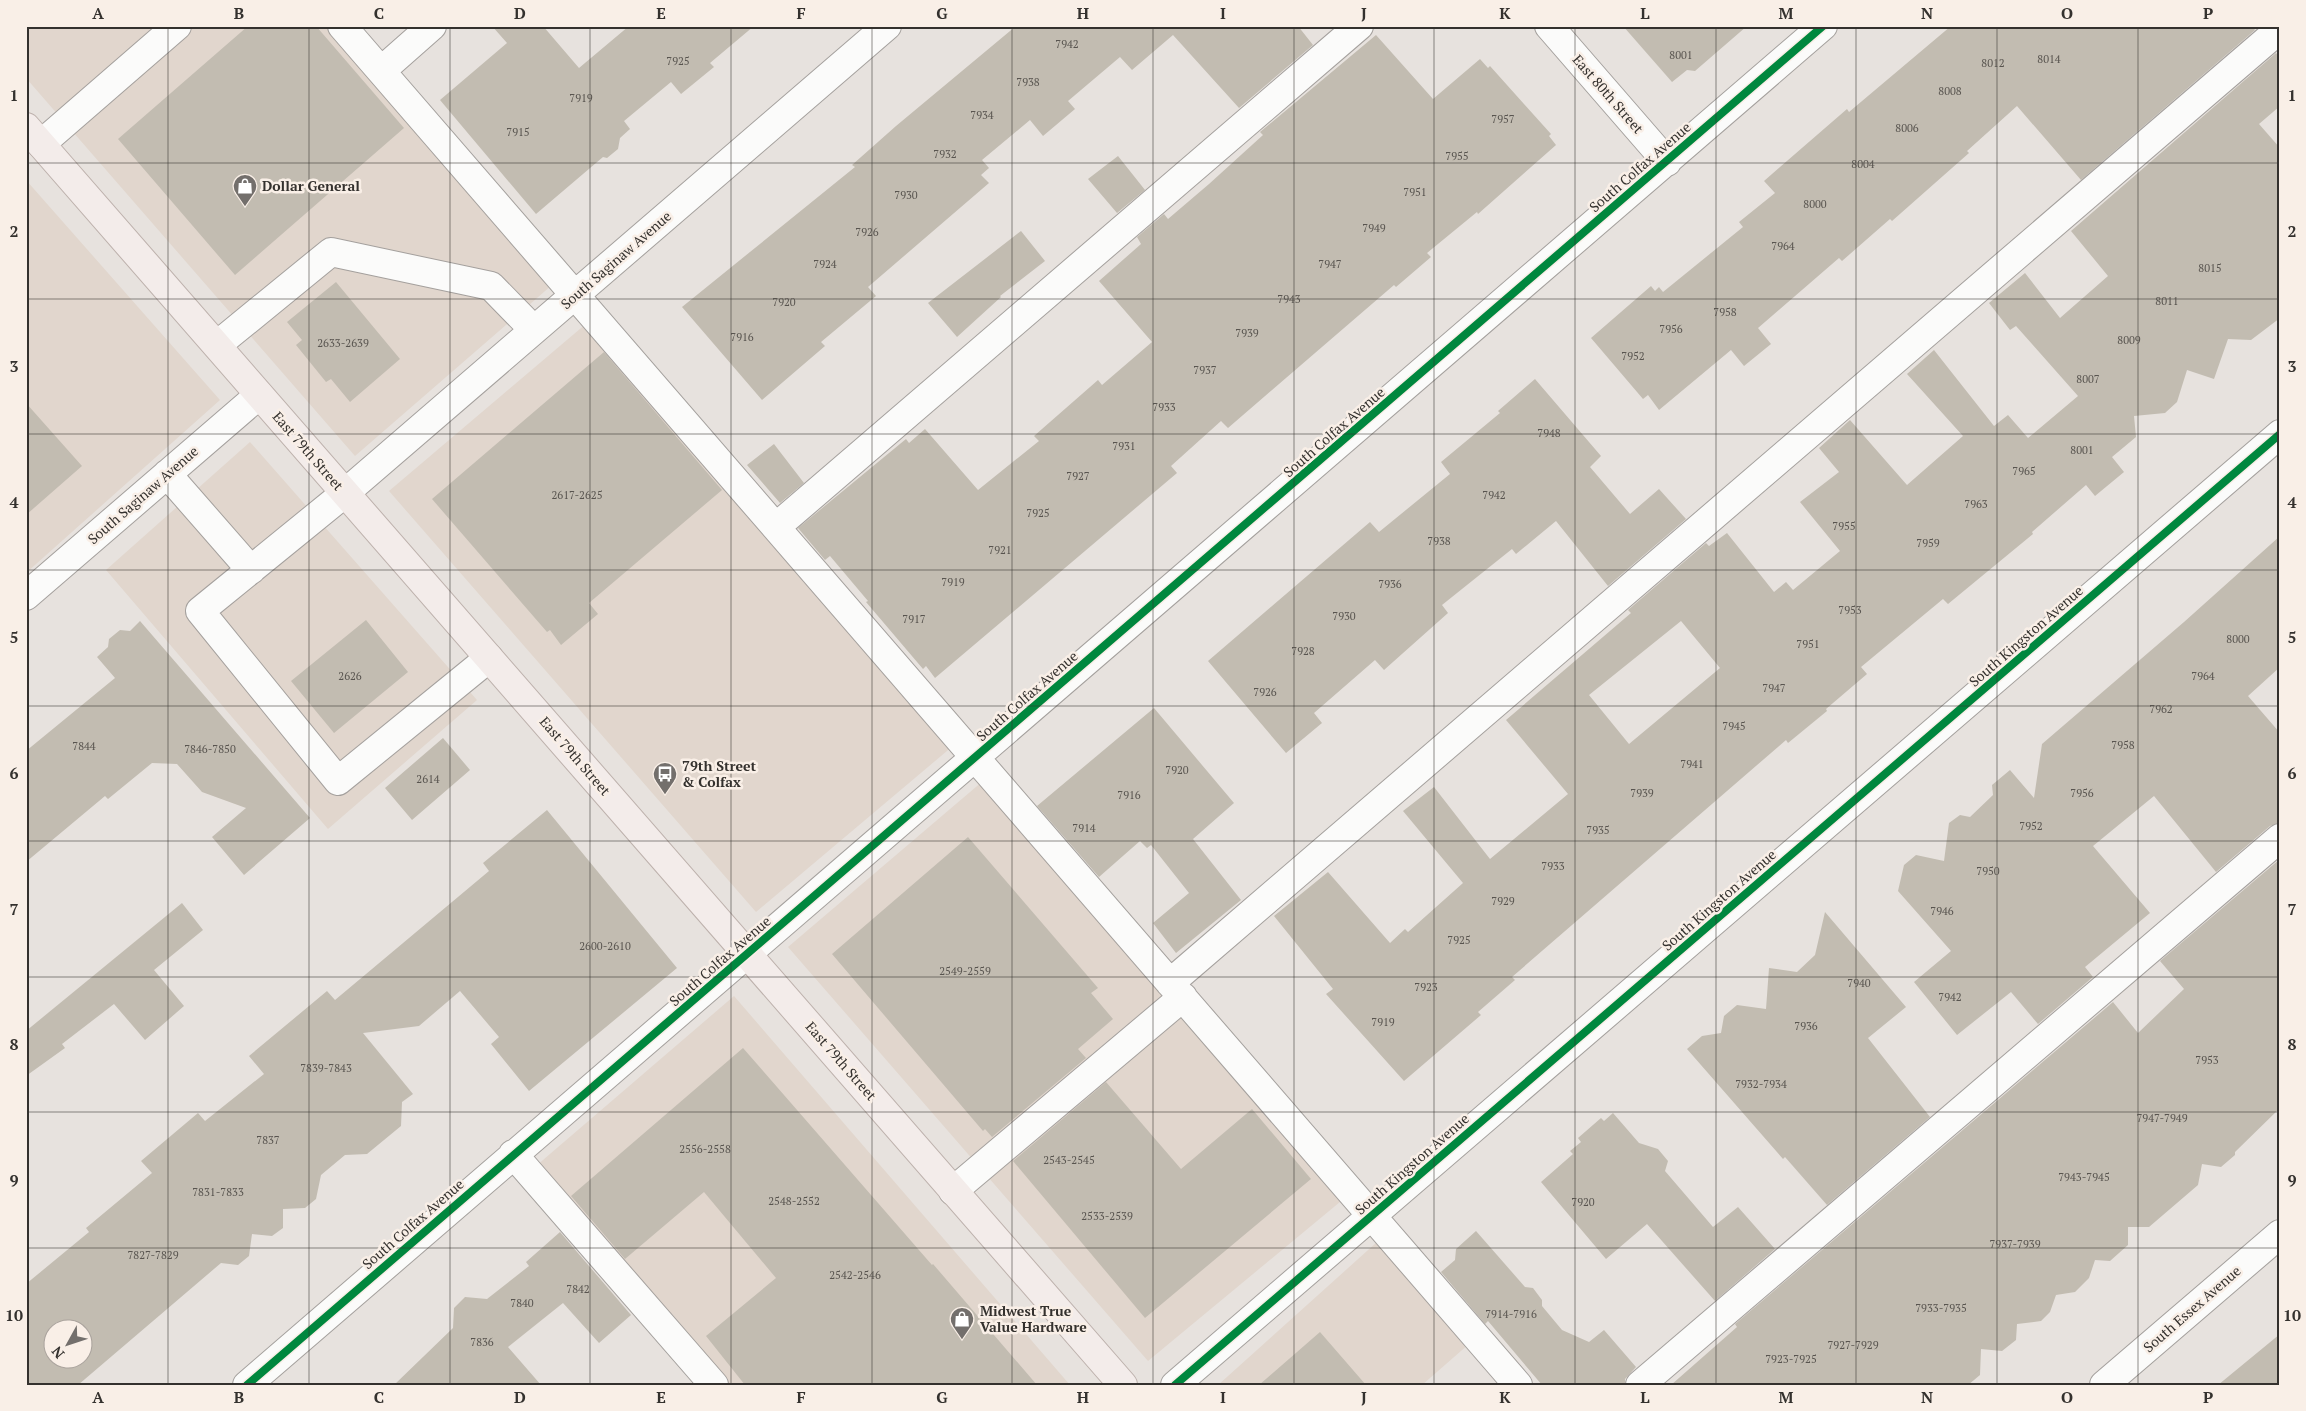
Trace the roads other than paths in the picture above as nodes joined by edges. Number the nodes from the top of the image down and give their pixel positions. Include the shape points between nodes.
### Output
1 (177, 26) edge
2 (342, 26) edge
3 (432, 26) edge
4 (887, 26) edge
5 (1359, 26) edge
6 (1549, 26) edge
7 (1823, 26) edge
8 (2280, 28) edge
9 (381, 71) junction
10 (34, 135) edge
11 (1667, 162) junction
12 (575, 295) junction
13 (534, 330) junction
14 (217, 345) junction
15 (260, 395) junction
16 (2280, 434) edge
17 (168, 474) junction
18 (345, 493) junction
19 (776, 527) junction
20 (250, 570) junction
21 (28, 592) edge
22 (489, 658) junction
23 (975, 757) junction
24 (2280, 838) edge
25 (747, 954) junction
26 (1177, 990) junction
27 (513, 1154) junction
28 (954, 1191) junction
29 (1371, 1216) junction
30 (2280, 1234) edge
31 (709, 1383) edge
32 (247, 1385) edge
33 (1123, 1385) edge
34 (1175, 1385) edge
35 (1518, 1385) edge
36 (1640, 1385) edge
37 (2104, 1385) edge

1 - 10 street
2 - 9 street
3 - 9 street
4 - 12 street, South Saginaw Avenue
5 - 19 street
6 - 11 street, East 80th Street
7 - 11 street, South Colfax Avenue
8 - 26 street
9 - 12 street
10 - 14 main road, East 79th Street
11 - 23 street, South Colfax Avenue
12 - 13 street, South Saginaw Avenue
12 - 19 street
13 - 14 street via 491,286 331,252
13 - 18 street, South Saginaw Avenue
14 - 15 main road, East 79th Street
15 - 17 street, South Saginaw Avenue
15 - 18 main road, East 79th Street
16 - 29 street, South Kingston Avenue
17 - 20 street
17 - 21 street, South Saginaw Avenue
18 - 20 street, South Saginaw Avenue
18 - 22 main road, East 79th Street
19 - 23 street
20 - 22 street, South Saginaw Avenue via 200,611 338,781
22 - 25 main road, East 79th Street
23 - 25 street, South Colfax Avenue
23 - 26 street
24 - 36 street
25 - 27 street, South Colfax Avenue
25 - 28 main road, East 79th Street
26 - 28 street
26 - 29 street
27 - 31 street
27 - 32 street, South Colfax Avenue
28 - 33 main road, East 79th Street
29 - 34 street, South Kingston Avenue
29 - 35 street
30 - 37 street, South Essex Avenue

